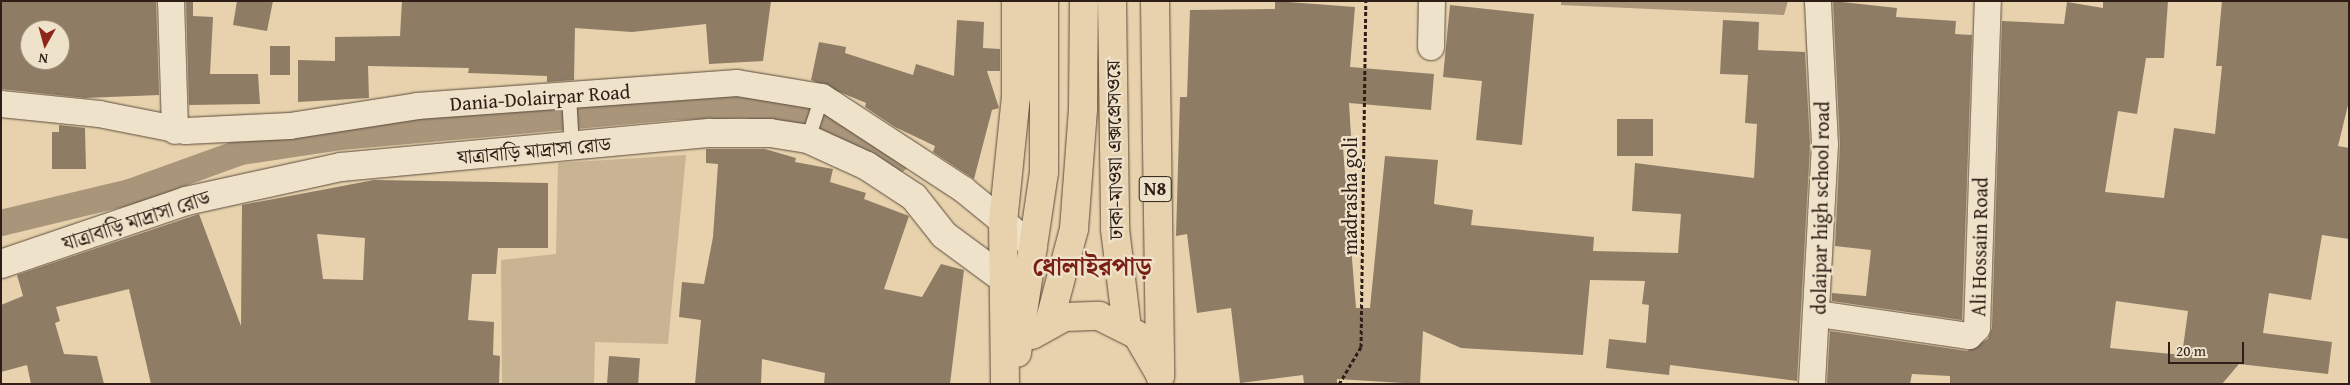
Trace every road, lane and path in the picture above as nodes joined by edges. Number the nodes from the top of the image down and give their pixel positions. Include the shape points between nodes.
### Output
1 (171, 1) edge
2 (1016, 1) edge
3 (1044, 1) edge
4 (1084, 1) edge
5 (1112, 1) edge
6 (1155, 1) edge
7 (1366, 1) edge
8 (1432, 1) edge
9 (1818, 1) edge
10 (1988, 1) edge
11 (1431, 47) dead end
12 (569, 95) junction
13 (822, 97) junction
14 (1, 104) edge
15 (175, 131) junction
16 (808, 139) junction
17 (572, 148) junction
18 (1003, 222) junction
19 (1034, 247) junction
20 (1, 264) edge
21 (1003, 279) junction
22 (1025, 295) junction
23 (1818, 314) junction
24 (1048, 323) junction
25 (1127, 328) junction
26 (1017, 353) junction
27 (1161, 380) edge
28 (1006, 384) edge
29 (1339, 384) edge
30 (1812, 384) edge

1 - 15 street
2 - 18 highway via 1016,97
3 - 19 highway, N8 via 1044,172
4 - 24 highway, ঢাকা-মাওয়া এক্সপ্রেসওয়ে via 1083,109 1074,229
5 - 25 highway, ঢাকা-মাওয়া এক্সপ্রেসওয়ে / N8 via 1114,229
6 - 27 highway, N8
7 - 29 path, madrasha goli via 1361,347
8 - 11 street
9 - 23 street, dolaipar high school road via 1825,145
10 - 23 street, Ali Hossain Road via 1977,328 1969,336
12 - 13 street, Dania-Dolairpar Road via 737,84
12 - 15 street, Dania-Dolairpar Road via 417,106 290,126
12 - 17 lane
13 - 16 lane
13 - 18 street, Dania-Dolairpar Road via 964,190
14 - 15 street, Dania-Dolairpar Road via 99,114
16 - 17 street, যাত্রাবাড়ি মাদ্রাসা রোড via 770,133 710,133
16 - 21 street, যাত্রাবাড়ি মাদ্রাসা রোড via 867,166 914,197 944,235
17 - 20 street, যাত্রাবাড়ি মাদ্রাসা রোড via 341,167 186,201
18 - 19 street, Dania-Dolairpar Road
18 - 21 highway
19 - 22 highway, N8
21 - 22 street, যাত্রাবাড়ি মাদ্রাসা রোড
21 - 28 highway
22 - 26 highway, N8
23 - 30 street, dolaipar high school road
24 - 25 highway, N8 via 1082,314
24 - 26 highway, N8
25 - 27 highway, N8 via 1153,356
26 - 28 highway, N8

